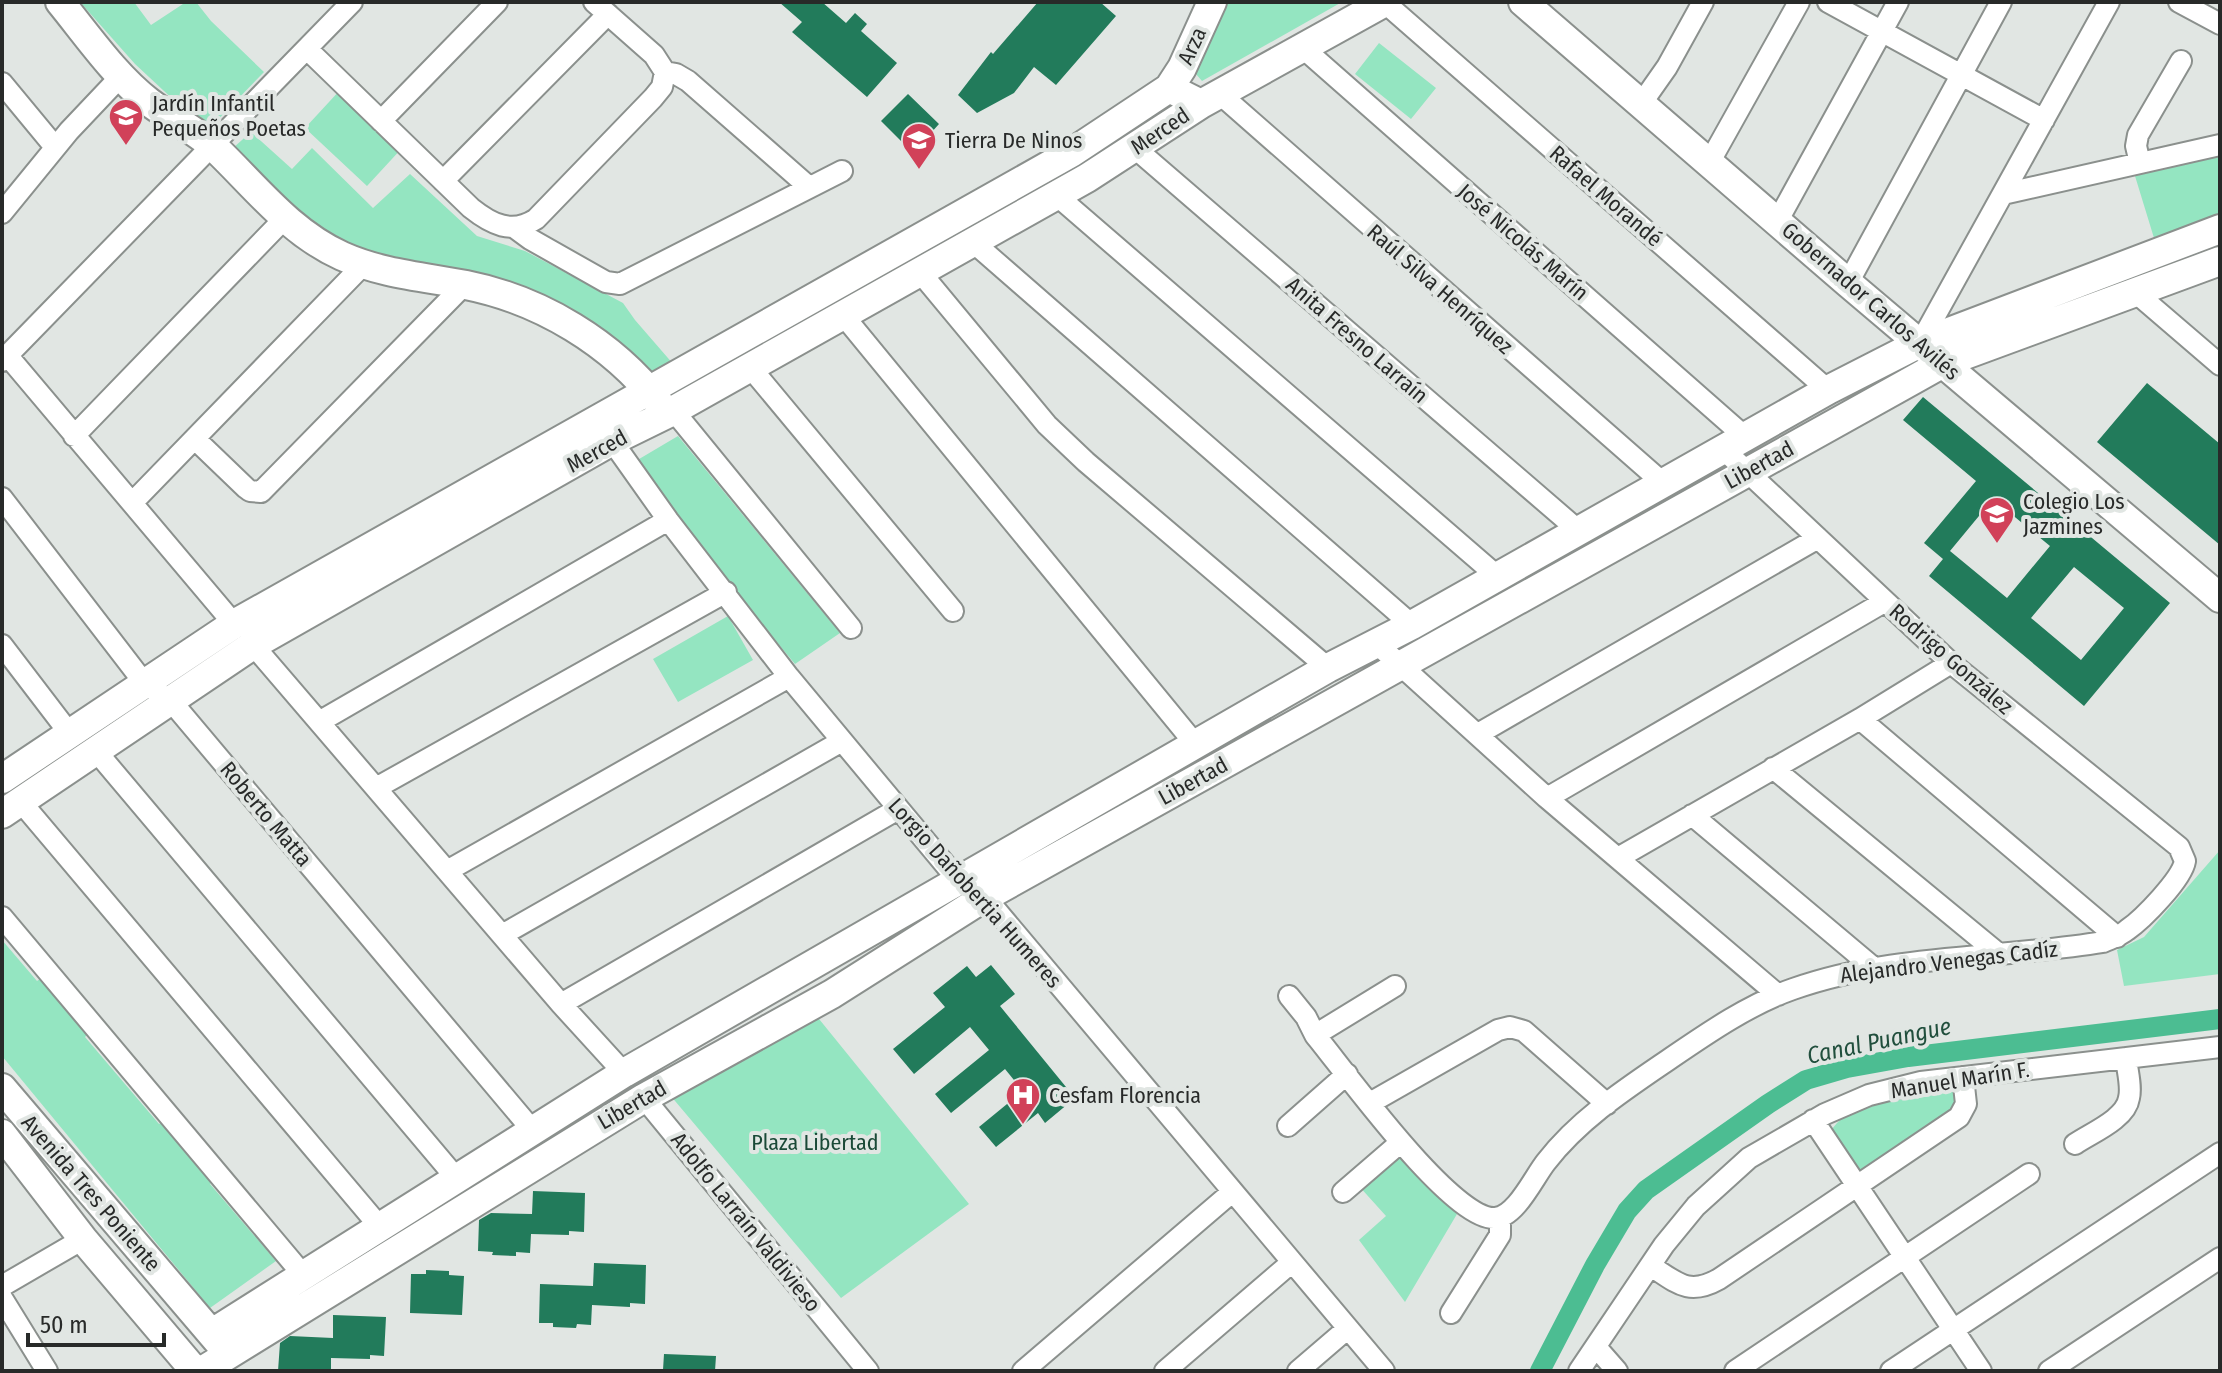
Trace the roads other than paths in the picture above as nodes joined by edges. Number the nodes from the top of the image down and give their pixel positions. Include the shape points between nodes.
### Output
1 (60, 2) edge
2 (352, 2) edge
3 (497, 2) edge
4 (1385, 2) edge
5 (1523, 2) edge
6 (1703, 2) edge
7 (1799, 2) edge
8 (1828, 2) edge
9 (1898, 2) edge
10 (2001, 2) edge
11 (2109, 2) edge
12 (2179, 2) edge
13 (1205, 5) edge
14 (601, 8) edge
15 (2220, 24) edge
16 (1882, 31) junction
17 (1303, 48) junction
18 (307, 49) junction
19 (2181, 61) dead end
20 (665, 72) junction
21 (122, 75) junction
22 (1962, 75) junction
23 (2, 83) edge
24 (1169, 88) junction
25 (1211, 99) junction
26 (1641, 104) junction
27 (2044, 120) junction
28 (381, 121) junction
29 (211, 144) junction
30 (2220, 145) edge
31 (55, 147) junction
32 (1136, 149) junction
33 (1709, 163) junction
34 (2140, 163) junction
35 (842, 171) dead end
36 (443, 181) junction
37 (809, 187) junction
38 (1055, 194) junction
39 (2003, 194) junction
40 (2, 213) edge
41 (284, 219) junction
42 (1777, 222) junction
43 (515, 228) junction
44 (2220, 229) edge
45 (973, 242) junction
46 (2220, 261) edge
47 (364, 264) junction
48 (920, 272) junction
49 (1848, 283) junction
50 (464, 285) junction
51 (2135, 292) junction
52 (843, 315) junction
53 (1920, 343) junction
54 (5, 358) edge
55 (1943, 363) junction
56 (2220, 365) edge
57 (750, 367) junction
58 (649, 390) junction
59 (1828, 390) junction
60 (670, 412) junction
61 (74, 436) junction
62 (195, 439) junction
63 (612, 441) junction
64 (1733, 442) junction
65 (1747, 472) junction
66 (1663, 483) junction
67 (2, 498) edge
68 (132, 503) junction
69 (668, 520) junction
70 (1579, 531) junction
71 (1818, 538) junction
72 (1497, 576) junction
73 (726, 592) junction
74 (2220, 598) edge
75 (1884, 602) junction
76 (953, 611) dead end
77 (234, 624) junction
78 (1412, 625) junction
79 (851, 628) dead end
80 (1376, 643) junction
81 (2, 645) edge
82 (253, 645) junction
83 (1951, 663) junction
84 (1401, 664) junction
85 (1328, 668) junction
86 (789, 677) junction
87 (145, 684) junction
88 (171, 701) junction
89 (1860, 719) junction
90 (319, 722) junction
91 (70, 734) junction
92 (1478, 734) junction
93 (842, 741) junction
94 (1196, 745) junction
95 (96, 751) junction
96 (1773, 768) junction
97 (2, 779) edge
98 (376, 788) junction
99 (1547, 798) junction
100 (11, 808) edge
101 (898, 809) junction
102 (1692, 815) junction
103 (1618, 858) junction
104 (2185, 861) joint
105 (447, 871) junction
106 (958, 880) junction
107 (985, 897) junction
108 (2, 917) edge
109 (502, 935) junction
110 (2117, 937) junction
111 (2000, 955) junction
112 (1875, 969) junction
113 (1395, 986) dead end
114 (1778, 995) junction
115 (1289, 996) dead end
116 (561, 1004) junction
117 (1315, 1035) junction
118 (2220, 1047) edge
119 (2126, 1058) junction
120 (624, 1073) junction
121 (1347, 1074) junction
122 (1963, 1077) junction
123 (644, 1098) junction
124 (6, 1101) edge
125 (1370, 1103) junction
126 (1607, 1104) junction
127 (1813, 1120) junction
128 (1288, 1126) dead end
129 (533, 1131) junction
130 (2, 1134) edge
131 (1401, 1142) junction
132 (2075, 1144) dead end
133 (2220, 1153) edge
134 (2029, 1174) dead end
135 (457, 1179) junction
136 (1858, 1186) junction
137 (1343, 1192) dead end
138 (1231, 1193) junction
139 (1500, 1218) junction
140 (380, 1227) junction
141 (83, 1239) junction
142 (1905, 1257) junction
143 (2220, 1258) edge
144 (1291, 1263) junction
145 (1651, 1266) junction
146 (304, 1276) junction
147 (2, 1286) edge
148 (2, 1298) edge
149 (1451, 1313) dead end
150 (1347, 1329) junction
151 (1953, 1330) junction
152 (1596, 1347) junction
153 (227, 1352) edge
154 (47, 1371) edge
155 (195, 1371) edge
156 (202, 1371) edge
157 (868, 1371) edge
158 (1023, 1371) edge
159 (1165, 1371) edge
160 (1298, 1371) edge
161 (1384, 1371) edge
162 (1579, 1371) edge
163 (1617, 1371) edge
164 (1735, 1371) edge
165 (1891, 1371) edge
166 (1981, 1371) edge
167 (2049, 1371) edge

1 - 21 street
2 - 18 street
3 - 28 street
4 - 17 street, Merced
4 - 59 street, Rafael Morandé
5 - 26 street, Gobernador Carlos Avilés
6 - 26 street
7 - 33 street
8 - 16 street
9 - 16 street
10 - 22 street
11 - 27 street
12 - 15 street
13 - 24 street, Arza
14 - 20 street via 654,55
14 - 36 street
16 - 22 street
16 - 42 street
17 - 25 street, Merced
17 - 64 street, José Nicolás Marín
18 - 28 street
18 - 29 street
19 - 34 street via 2136,141
20 - 37 street via 688,81
20 - 43 street via 658,93 536,219
21 - 29 street via 146,100
21 - 31 street
22 - 27 street
22 - 49 street
23 - 31 street
24 - 25 street, Merced
24 - 58 street, Merced via 1071,153
25 - 32 street, Merced
25 - 66 street, Raúl Silva Henríquez via 1248,122
26 - 33 street, Gobernador Carlos Avilés
27 - 39 street
28 - 36 street
29 - 41 street
29 - 54 street
30 - 34 street
31 - 40 street
32 - 38 street, Merced
32 - 70 street, Anita Fresno Larraín
33 - 42 street, Gobernador Carlos Avilés
34 - 39 street
35 - 37 street
36 - 43 street via 482,217
37 - 43 street via 620,284 606,282
38 - 45 street, Merced
38 - 72 street
39 - 53 street
41 - 47 street
41 - 61 street
42 - 49 street, Gobernador Carlos Avilés
44 - 53 street, Libertad
45 - 48 street, Merced
45 - 78 street
46 - 51 street, Libertad
47 - 50 street
47 - 62 street
48 - 52 street, Merced
48 - 85 street via 1047,425
49 - 53 street, Gobernador Carlos Avilés
50 - 58 street via 506,296 570,324
50 - 62 street via 266,489 256,493 246,488
51 - 55 street, Libertad
51 - 56 street
52 - 57 street, Merced
52 - 94 street
53 - 55 street, Gobernador Carlos Avilés
53 - 59 street, Libertad
54 - 61 street
55 - 65 street, Libertad
55 - 74 street, Gobernador Carlos Avilés
57 - 60 street, Merced
57 - 76 street
58 - 60 street
58 - 77 street, Merced
59 - 64 street, Libertad
60 - 63 street, Merced
60 - 79 street
61 - 68 street
62 - 68 street
63 - 69 street, Lorgio Dañobertia Humeres
63 - 82 street, Merced
64 - 65 street, Rodrigo González
64 - 66 street, Libertad
65 - 71 street, Rodrigo González
65 - 84 street, Libertad
66 - 70 street, Libertad
67 - 87 street, Roberto Matta
68 - 77 street
69 - 73 street, Lorgio Dañobertia Humeres
69 - 90 street
70 - 72 street, Libertad
71 - 75 street, Rodrigo González
71 - 92 street
72 - 78 street, Libertad
73 - 86 street, Lorgio Dañobertia Humeres
73 - 98 street
75 - 83 street, Rodrigo González
75 - 99 street
77 - 87 street, Merced
78 - 80 street, Libertad
80 - 84 street
80 - 85 street, Libertad
81 - 91 street
82 - 88 street, Merced
82 - 90 street
83 - 89 street
83 - 104 street, Rodrigo González via 2179,847
84 - 92 street
84 - 107 street, Libertad
85 - 94 street, Libertad
86 - 93 street, Lorgio Dañobertia Humeres
86 - 105 street
87 - 88 street, Roberto Matta
87 - 91 street, Merced
88 - 95 street, Merced
88 - 129 street, Roberto Matta
89 - 96 street
89 - 110 street
90 - 98 street
91 - 97 street, Merced
92 - 99 street
93 - 101 street, Lorgio Dañobertia Humeres
93 - 109 street
94 - 106 street, Libertad
95 - 100 street, Merced
95 - 135 street
96 - 102 street
96 - 111 street
98 - 105 street
99 - 103 street
100 - 140 street
101 - 106 street, Lorgio Dañobertia Humeres
101 - 116 street
102 - 103 street
102 - 112 street
103 - 114 street
104 - 110 street, Alejandro Venegas Cadíz via 2180,875
105 - 109 street
106 - 107 street, Lorgio Dañobertia Humeres
106 - 120 street, Libertad
107 - 123 street, Libertad via 832,994
107 - 138 street, Lorgio Dañobertia Humeres
108 - 146 street
109 - 116 street
110 - 111 street, Alejandro Venegas Cadíz
111 - 112 street, Alejandro Venegas Cadíz
112 - 114 street, Alejandro Venegas Cadíz
113 - 117 street
114 - 126 street, Alejandro Venegas Cadíz via 1684,1049
115 - 117 street
116 - 120 street
117 - 121 street
118 - 119 street, Manuel Marín F.
119 - 122 street, Manuel Marín F.
119 - 132 street via 2127,1105
120 - 123 street, Adolfo Larraín Valdivieso
120 - 129 street, Libertad
121 - 125 street
121 - 128 street
122 - 127 street, Manuel Marín F. via 1894,1088
122 - 136 street via 1966,1104 1959,1117
123 - 153 street, Libertad
123 - 157 street, Adolfo Larraín Valdivieso
124 - 153 street, Avenida Tres Poniente
125 - 126 street via 1510,1027 1524,1031
125 - 131 street
126 - 139 street, Alejandro Venegas Cadíz via 1565,1139 1516,1207
127 - 136 street
127 - 145 street, Manuel Marín F. via 1722,1180
129 - 135 street, Libertad
130 - 141 street, Avenida Tres Poniente
131 - 137 street
131 - 139 street via 1452,1195 1483,1216
133 - 151 street
134 - 142 street
135 - 140 street, Libertad
136 - 142 street
136 - 145 street via 1703,1287 1680,1285
138 - 144 street, Lorgio Dañobertia Humeres
138 - 158 street
139 - 149 street via 1500,1235
140 - 146 street, Libertad
141 - 147 street
141 - 155 street, Avenida Tres Poniente
142 - 151 street
142 - 164 street
143 - 167 street
144 - 150 street, Lorgio Dañobertia Humeres
144 - 159 street
145 - 152 street, Manuel Marín F.
146 - 153 street, Libertad
148 - 154 street
150 - 160 street
150 - 161 street, Lorgio Dañobertia Humeres
151 - 165 street
151 - 166 street
152 - 162 street, Manuel Marín F.
152 - 163 street
153 - 156 street, Libertad

